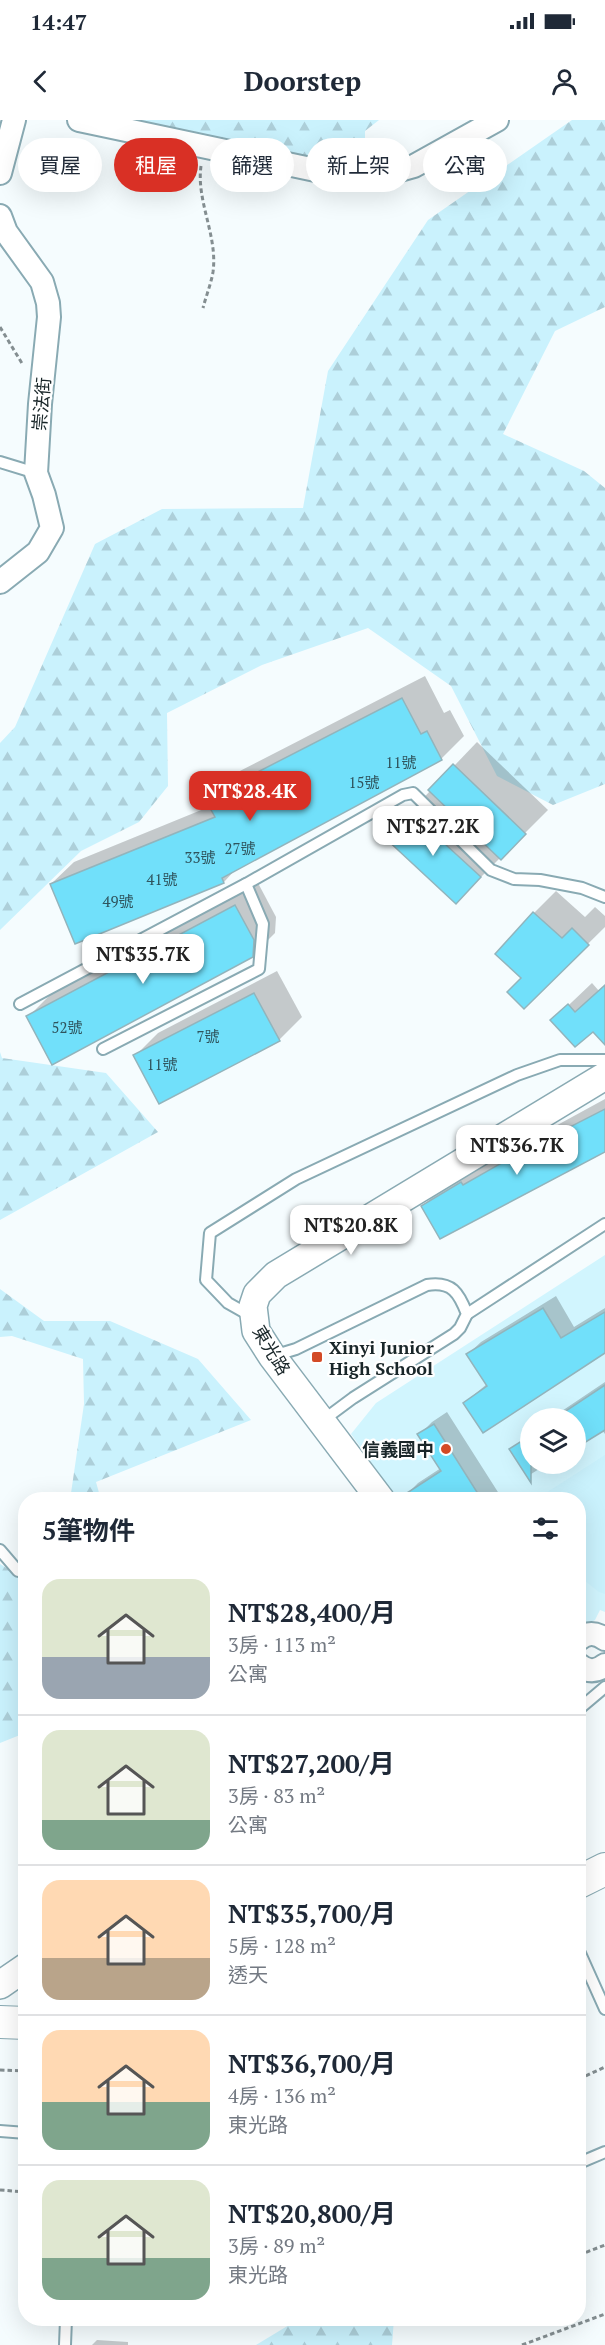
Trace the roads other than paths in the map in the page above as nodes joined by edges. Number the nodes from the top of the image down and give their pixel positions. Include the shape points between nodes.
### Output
1 (14, 120) edge
2 (79, 120) edge
3 (497, 120) edge
4 (0, 173) edge
5 (0, 216) edge
6 (0, 462) edge
7 (36, 473) junction
8 (0, 582) edge
9 (246, 884) junction
10 (605, 897) edge
11 (20, 1004) dead end
12 (102, 1049) dead end
13 (605, 1060) edge
14 (605, 1076) edge
15 (605, 1224) edge
16 (467, 1314) junction
17 (254, 1318) junction
18 (272, 1356) junction
19 (322, 1421) junction
20 (375, 1492) edge
21 (0, 1550) edge
22 (18, 1571) edge
23 (605, 1687) edge
24 (586, 1703) edge
25 (605, 1869) edge
26 (586, 1878) edge
27 (586, 1966) edge
28 (18, 1973) edge
29 (0, 1985) edge
30 (605, 2008) edge
31 (0, 2022) edge
32 (18, 2023) edge
33 (0, 2131) edge
34 (18, 2132) edge
35 (605, 2152) edge
36 (586, 2160) edge
37 (66, 2326) edge
38 (65, 2345) edge

1 - 4 street
2 - 3 street via 339,174 375,177 414,166
5 - 7 street, 崇法街 via 6,232 46,291 49,317
6 - 7 lane
7 - 8 street, 崇法街 via 52,528 38,552
9 - 10 lane via 403,795 413,793 491,870 514,879 582,888
9 - 11 lane
9 - 12 lane via 263,924 259,969
13 - 17 lane via 560,1060 517,1075 296,1179 210,1233 206,1281 228,1303
14 - 17 street, 東光路 via 276,1275 257,1294
15 - 16 lane
16 - 18 lane via 461,1298 448,1286 427,1285 296,1349
16 - 19 lane via 454,1334
17 - 18 street, 東光路 via 256,1330
18 - 19 street, 東光路
19 - 20 street, 東光路
21 - 22 lane
23 - 24 lane
25 - 26 main road
27 - 30 lane
28 - 29 street
31 - 32 main road
33 - 34 lane
35 - 36 lane
37 - 38 lane

